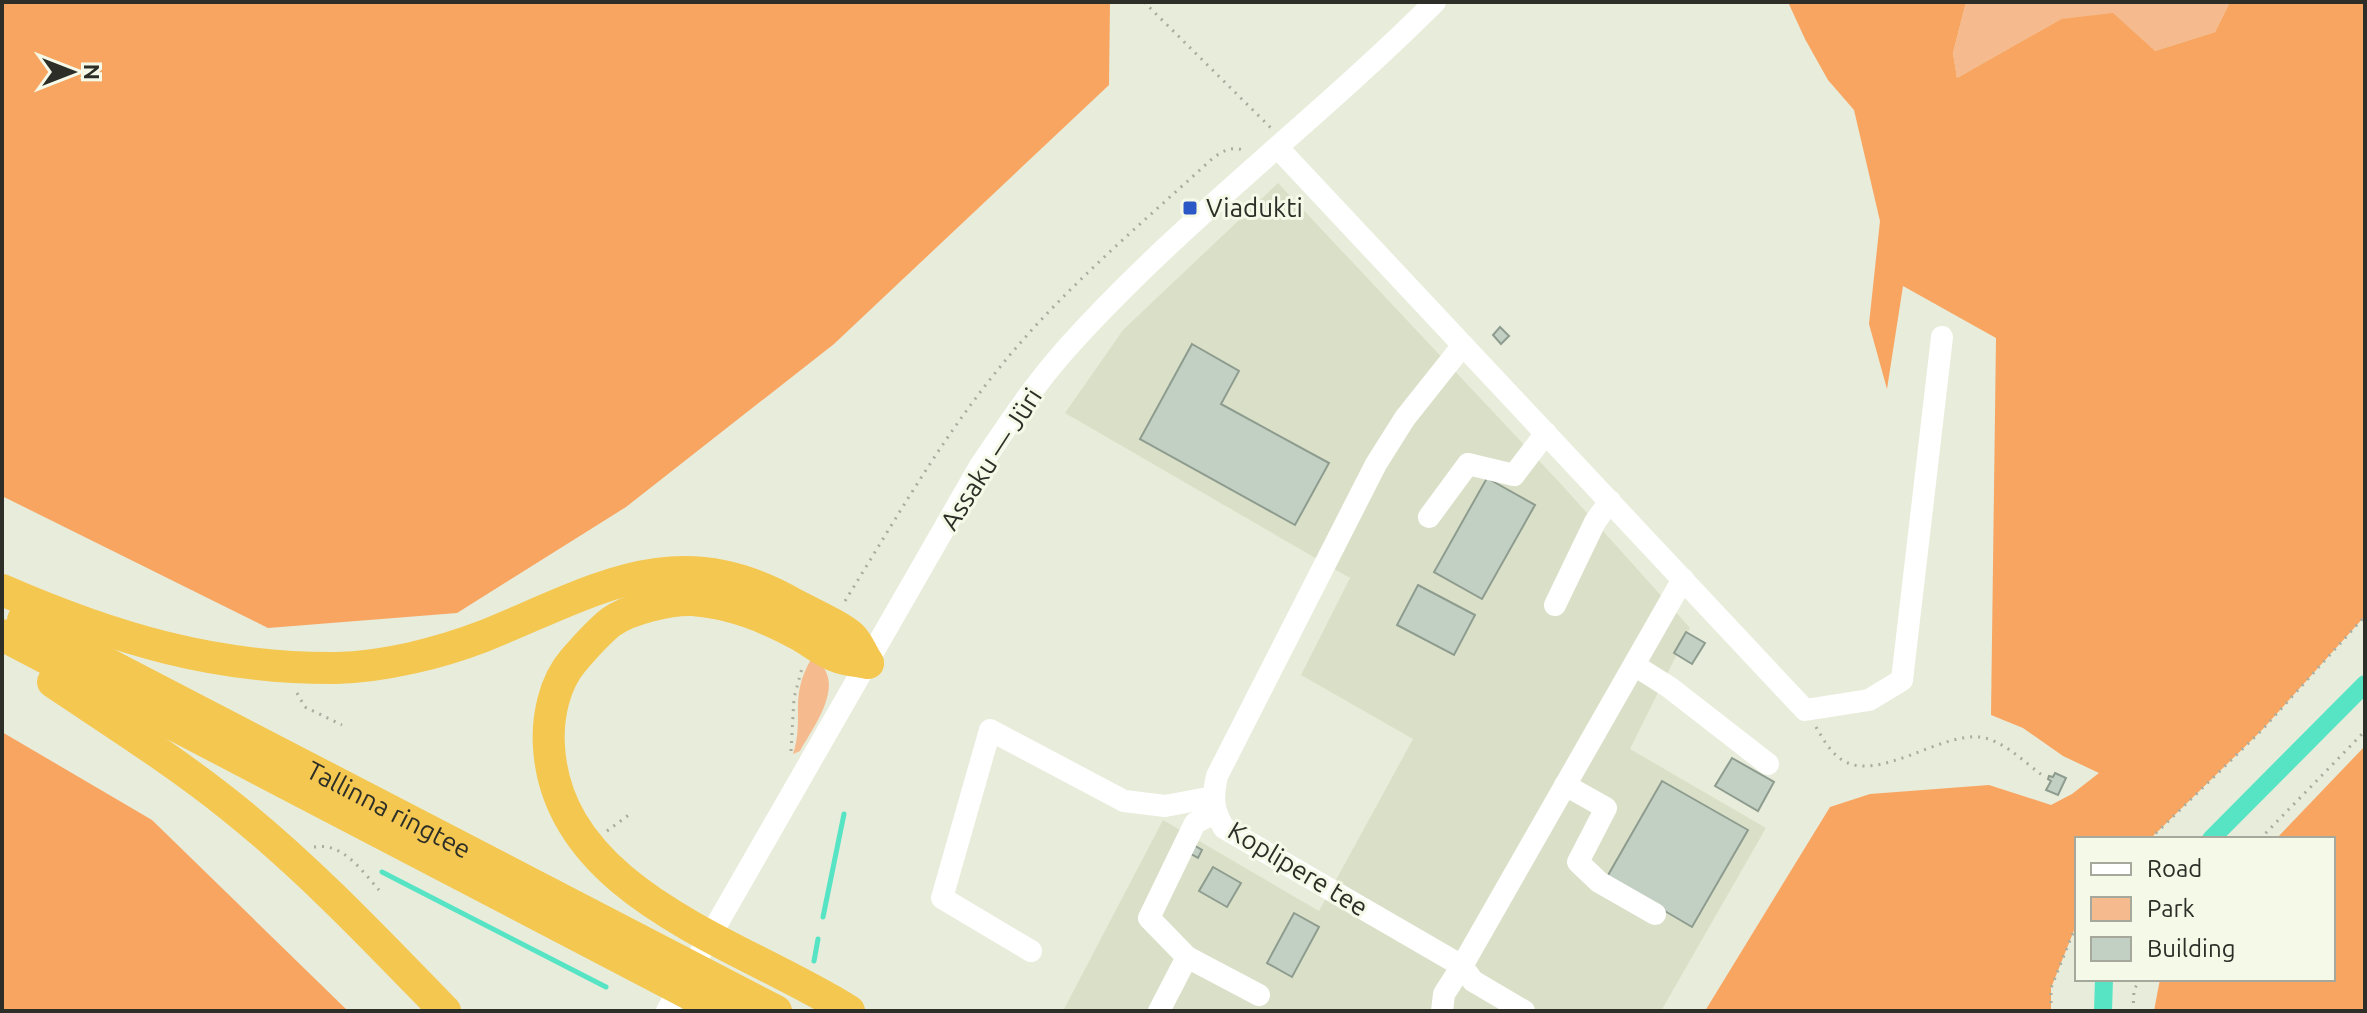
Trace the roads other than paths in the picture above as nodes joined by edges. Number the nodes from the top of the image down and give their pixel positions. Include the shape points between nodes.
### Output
1 (1435, 2) edge
2 (1276, 150) junction
3 (1942, 337) dead end
4 (1463, 345) junction
5 (1546, 433) junction
6 (1610, 501) junction
7 (1429, 517) dead end
8 (1683, 579) junction
9 (2, 590) edge
10 (1555, 605) dead end
11 (2, 609) edge
12 (2, 635) edge
13 (2, 653) edge
14 (868, 663) junction
15 (1634, 665) junction
16 (1768, 764) dead end
17 (1565, 785) junction
18 (1214, 805) junction
19 (1655, 914) dead end
20 (1031, 951) dead end
21 (1187, 957) junction
22 (1462, 966) junction
23 (1259, 995) dead end
24 (445, 1011) edge
25 (667, 1011) edge
26 (722, 1011) edge
27 (776, 1011) edge
28 (849, 1011) edge
29 (1159, 1011) edge
30 (1442, 1011) edge
31 (1524, 1011) edge

1 - 2 street, Assaku — Jüri
2 - 4 street
2 - 14 street, Assaku — Jüri via 1144,269 1057,361 980,466
3 - 8 street via 1902,680 1869,700 1805,710
4 - 5 street
4 - 18 street, Koplipere tee via 1376,464 1217,776
5 - 6 street
5 - 7 street via 1514,475 1468,464
6 - 8 street
6 - 10 street
8 - 15 street
9 - 14 highway via 165,649 251,664 363,665 481,637 608,583 675,571 745,580 777,593 852,637
11 - 27 highway, Tallinna ringtee
12 - 26 highway, Tallinna ringtee
13 - 24 highway via 139,739 233,808
14 - 25 street, Assaku — Jüri
14 - 28 highway via 836,657 726,603 687,600 651,605 613,620 569,666 552,703 548,739 562,807 587,845 625,883 670,915
15 - 16 street
15 - 17 street
17 - 19 street via 1606,808 1578,862 1599,882
17 - 22 street
18 - 20 street via 1124,801 990,730 942,898
18 - 21 street via 1195,823 1149,918
18 - 22 street, Koplipere tee via 1224,828
21 - 23 street
21 - 29 street
22 - 30 street via 1444,994
22 - 31 street, Koplipere tee via 1473,981

